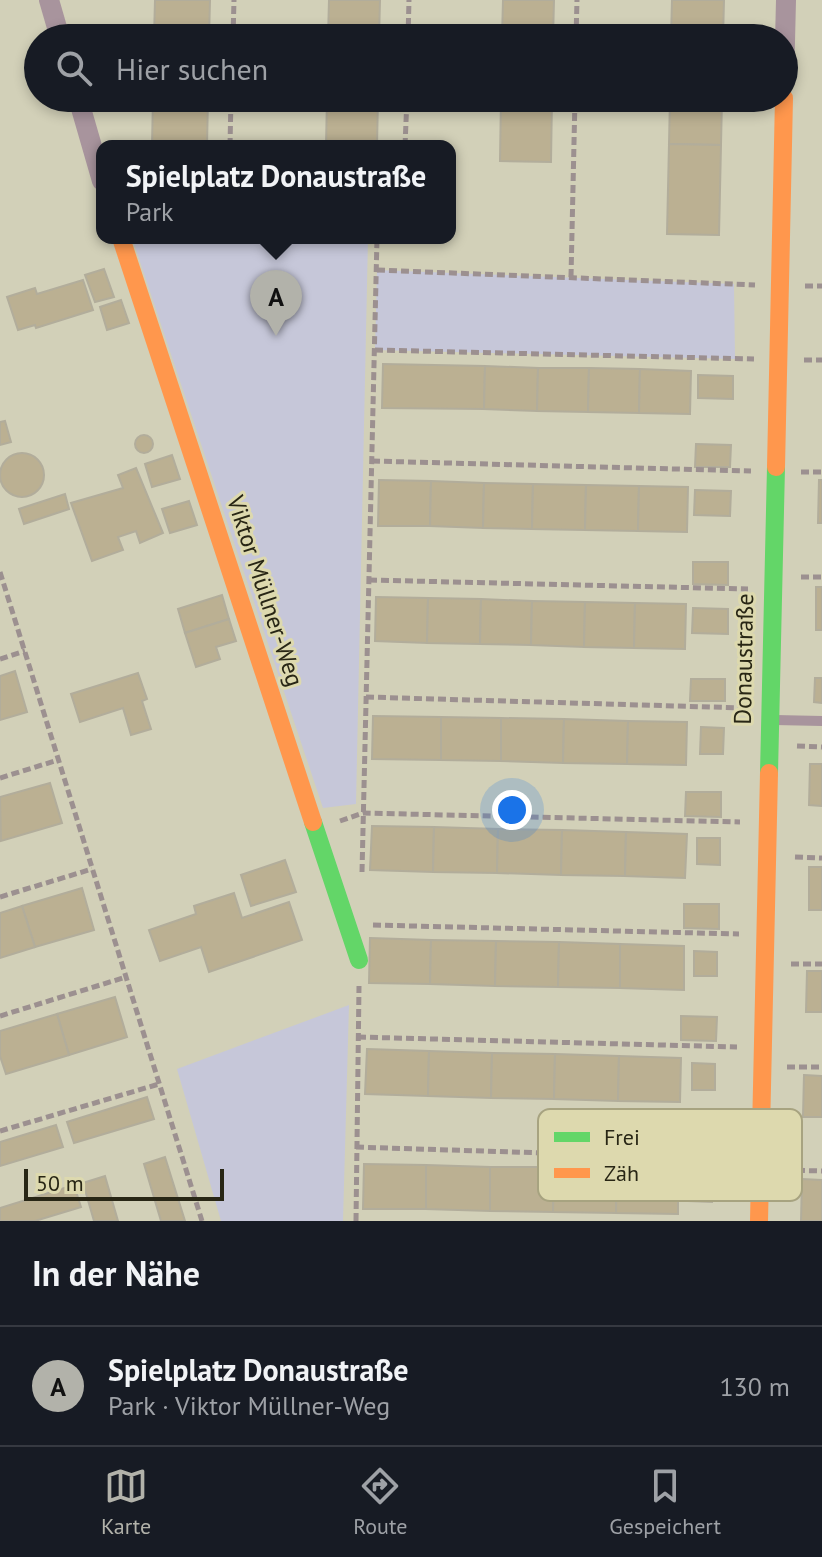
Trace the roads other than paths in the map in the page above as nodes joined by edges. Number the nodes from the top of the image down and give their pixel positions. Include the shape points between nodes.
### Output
1 (49, 0) edge
2 (786, 0) edge
3 (56, 24) edge
4 (785, 24) edge
5 (82, 112) edge
6 (784, 112) edge
7 (96, 160) edge
8 (123, 244) edge
9 (769, 714) junction
10 (822, 721) edge
11 (359, 960) road end
12 (761, 1109) edge
13 (759, 1201) edge
14 (759, 1221) edge

1 - 3 street
2 - 4 street
5 - 7 street
6 - 9 street, Donaustraße
8 - 11 street, Viktor Müllner-Weg
9 - 10 lane
9 - 12 street, Donaustraße
13 - 14 street, Donaustraße

